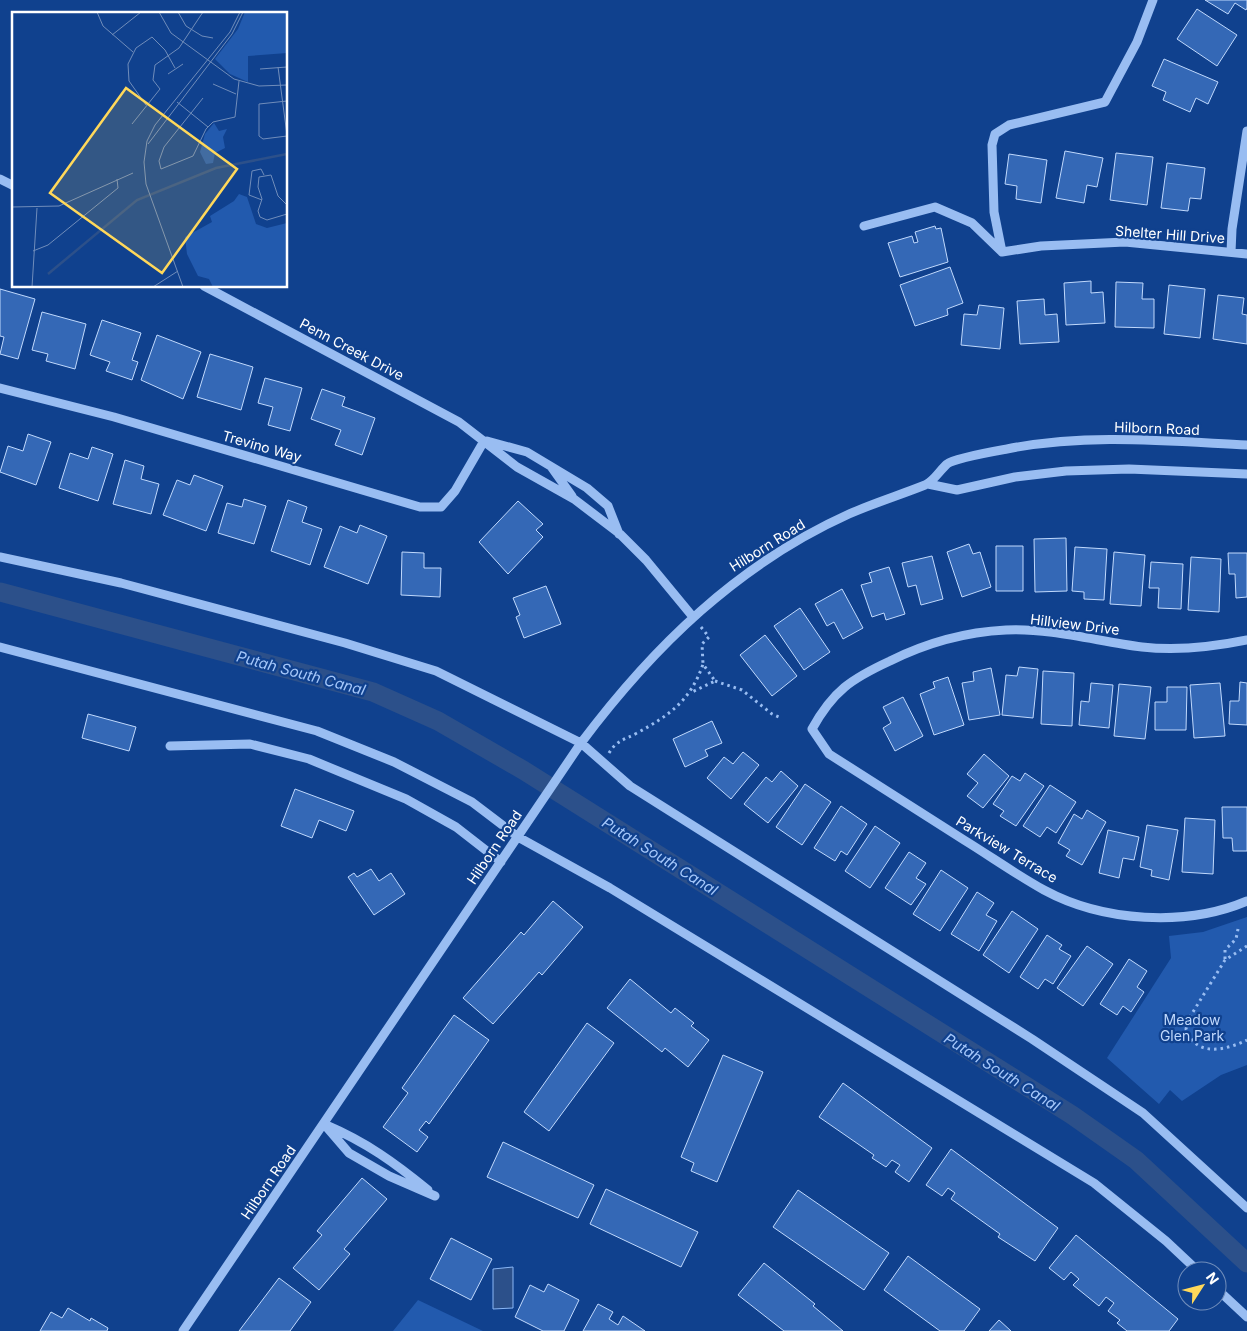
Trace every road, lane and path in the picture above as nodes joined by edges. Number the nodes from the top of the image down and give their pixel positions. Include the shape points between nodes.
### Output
1 (1153, 0) edge
2 (1247, 131) edge
3 (0, 179) edge
4 (12, 185) edge
5 (864, 226) dead end
6 (1002, 252) junction
7 (1232, 252) junction
8 (1247, 254) edge
9 (208, 288) edge
10 (0, 388) edge
11 (484, 441) junction
12 (1247, 445) edge
13 (550, 466) junction
14 (1247, 474) edge
15 (928, 484) junction
16 (574, 499) junction
17 (620, 534) junction
18 (0, 557) edge
19 (693, 617) junction
20 (1247, 640) edge
21 (0, 647) edge
22 (703, 664) junction
23 (715, 681) junction
24 (690, 693) junction
25 (781, 718) dead end
26 (812, 729) joint
27 (581, 743) junction
28 (170, 746) dead end
29 (603, 762) junction
30 (518, 837) junction
31 (501, 862) junction
32 (1247, 901) edge
33 (1238, 929) dead end
34 (1247, 946) edge
35 (1225, 960) junction
36 (1247, 1040) edge
37 (324, 1124) junction
38 (1247, 1208) edge
39 (1187, 1261) edge
40 (1227, 1298) edge
41 (1247, 1317) edge
42 (183, 1331) edge

1 - 6 street via 1137,42 1105,102 1009,125 995,134 992,146 994,212
2 - 7 street via 1232,229
3 - 4 street
5 - 6 street via 935,207 972,223
6 - 7 street, Shelter Hill Drive via 1041,246 1125,242
7 - 8 street, Shelter Hill Drive
9 - 11 street, Penn Creek Drive via 460,422
10 - 11 street, Trevino Way via 114,417 420,507 441,507 455,491
11 - 13 street, Penn Creek Drive via 527,452
11 - 16 street, Penn Creek Drive via 517,467
12 - 15 street, Hilborn Road via 1123,439 1059,442 1008,449 949,463
13 - 16 street, Penn Creek Drive
13 - 17 street, Penn Creek Drive via 587,488 608,506
14 - 15 street via 1129,468 1015,477 957,490
15 - 19 street, Hilborn Road via 848,514 813,532 768,558
16 - 17 street, Penn Creek Drive
17 - 19 street, Penn Creek Drive
18 - 27 street via 121,583 436,671
19 - 22 path via 709,637 702,644
19 - 27 street, Hilborn Road via 613,699
20 - 26 street, Hillview Drive via 1211,647 1143,647 1058,632 1007,630 965,634 913,650 870,670 826,704
21 - 30 street via 317,731 394,762 472,802
22 - 23 path
22 - 24 path
23 - 24 path
23 - 25 path via 742,690
24 - 29 path via 672,712 616,742
26 - 32 street, Parkview Terrace via 829,754 1046,891 1098,910 1143,918 1184,917 1232,908
27 - 29 street
27 - 30 street, Hilborn Road
28 - 31 street via 250,744 309,759 406,799 456,827
29 - 38 street via 630,786 1032,1039 1143,1113
30 - 31 street, Hilborn Road
30 - 39 street via 610,888 1094,1183
31 - 37 street, Hilborn Road
33 - 35 path via 1236,939 1225,950
34 - 35 path
35 - 36 path via 1188,1020 1186,1029 1192,1041 1210,1050 1228,1049
37 - 37 street via 349,1153 389,1176 435,1196 396,1163 358,1138
37 - 42 street, Hilborn Road
40 - 41 street

